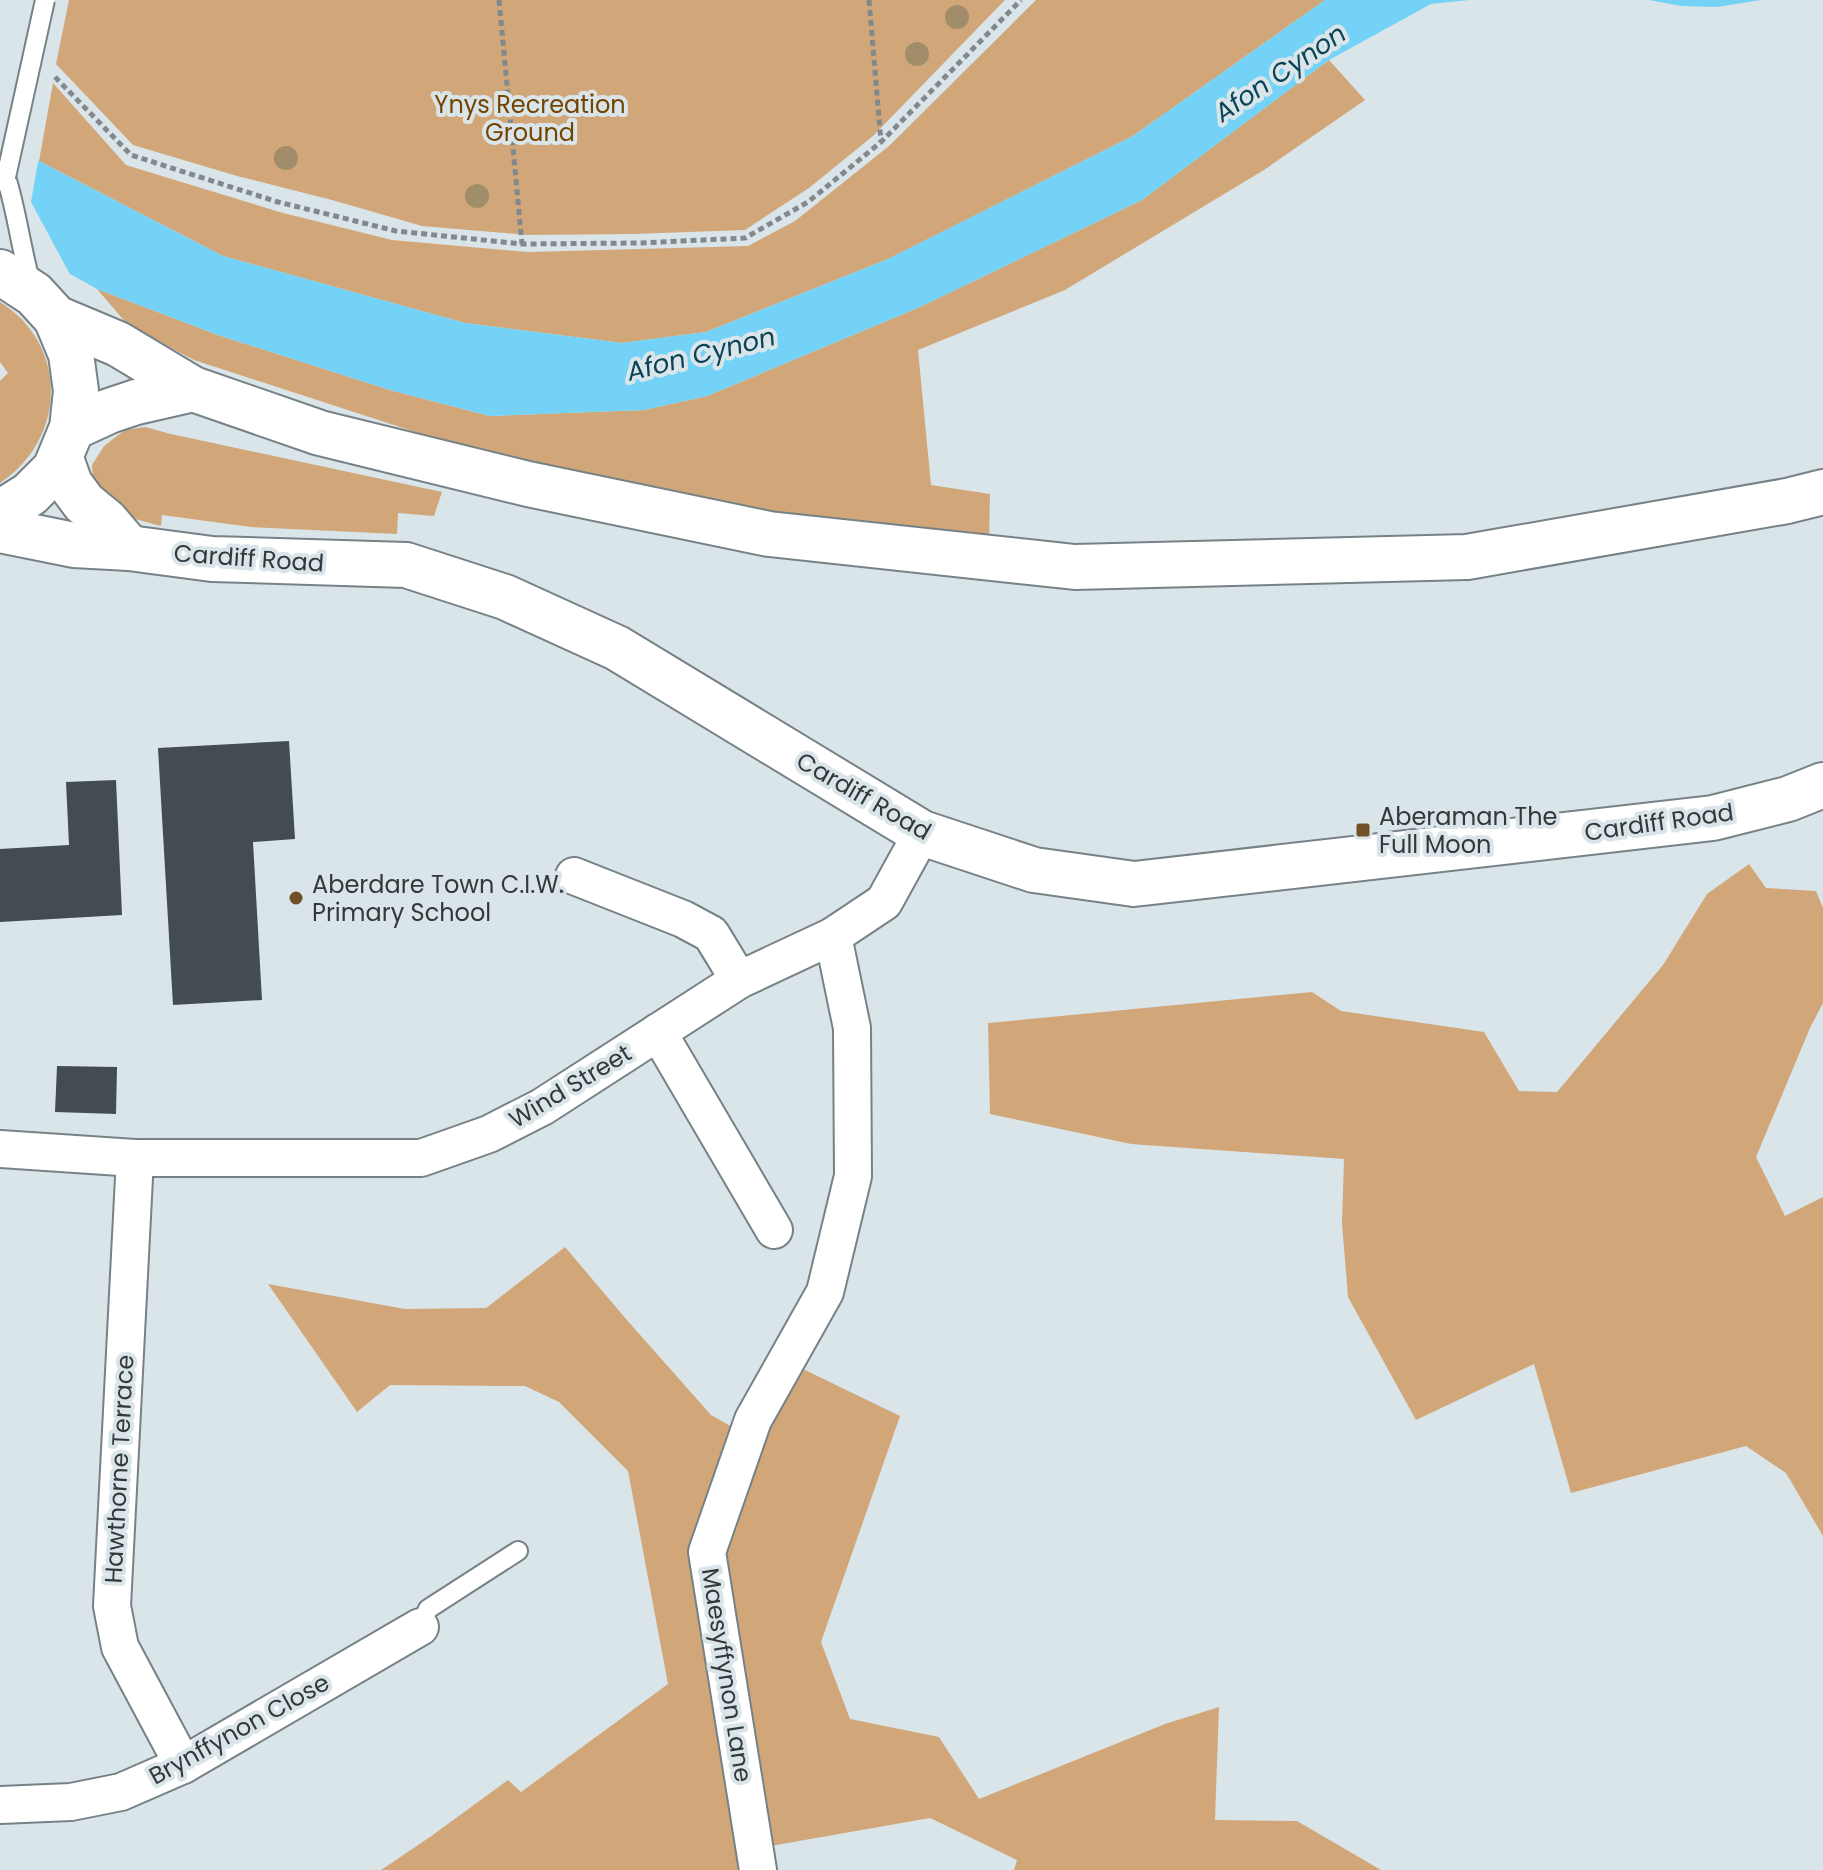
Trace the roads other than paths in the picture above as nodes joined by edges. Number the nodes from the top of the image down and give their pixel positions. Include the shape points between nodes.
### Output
1 (45, 0) edge
2 (3, 179) edge
3 (28, 284) edge
4 (193, 389) junction
5 (66, 443) junction
6 (1823, 492) edge
7 (0, 513) edge
8 (0, 530) edge
9 (129, 548) junction
10 (1823, 785) edge
11 (922, 833) junction
12 (574, 876) dead end
13 (833, 936) junction
14 (739, 980) junction
15 (658, 1032) junction
16 (0, 1149) edge
17 (135, 1158) junction
18 (774, 1230) dead end
19 (518, 1551) dead end
20 (420, 1627) joint
21 (183, 1765) junction
22 (0, 1805) edge
23 (758, 1870) edge

1 - 2 lane, bridge
2 - 3 lane via 13,200
3 - 4 main road
3 - 5 main road via 71,354 76,391
4 - 5 main road via 109,411
4 - 6 main road via 320,433 754,531 1075,567 1467,557
5 - 7 main road via 55,469
5 - 9 main road via 70,484
8 - 9 main road, Cardiff Road via 74,545
9 - 11 main road, Cardiff Road via 212,559 406,565 505,597 617,648
10 - 11 main road, Cardiff Road via 1713,818 1134,884 1034,870
11 - 13 street, Wind Street via 884,902
12 - 14 street via 711,934
13 - 14 street, Wind Street
13 - 23 street, Maesyffynon Lane via 852,1028 853,1176 825,1292 753,1420 707,1552
14 - 15 street, Wind Street
15 - 17 street, Wind Street via 542,1107 489,1134 421,1158
15 - 18 street
16 - 17 street, Wind Street
17 - 21 street, Hawthorne Terrace via 112,1606 120,1647
19 - 20 lane via 428,1609
20 - 21 street, Brynffynon Close
21 - 22 street, Brynffynon Close via 121,1792 71,1802

